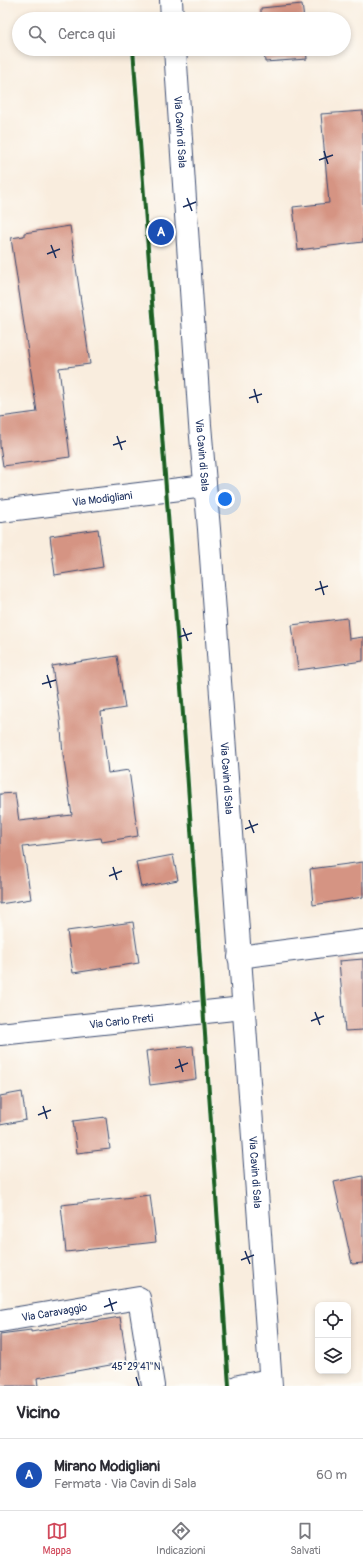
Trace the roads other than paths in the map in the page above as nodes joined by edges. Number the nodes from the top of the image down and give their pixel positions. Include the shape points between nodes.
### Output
1 (171, 0) edge
2 (172, 12) edge
3 (174, 56) edge
4 (205, 486) junction
5 (0, 511) edge
6 (363, 941) edge
7 (239, 958) junction
8 (243, 1008) junction
9 (0, 1034) edge
10 (0, 1321) edge
11 (270, 1383) edge
12 (153, 1386) edge
13 (239, 1386) edge

1 - 2 main road
3 - 4 main road, Via Cavin di Sala
4 - 5 main road, Via Modigliani
4 - 7 main road, Via Cavin di Sala
6 - 7 main road
7 - 8 main road, Via Cavin di Sala
8 - 9 main road, Via Carlo Preti
8 - 11 main road, Via Cavin di Sala
10 - 12 main road, Via Caravaggio via 140,1298
11 - 13 main road

